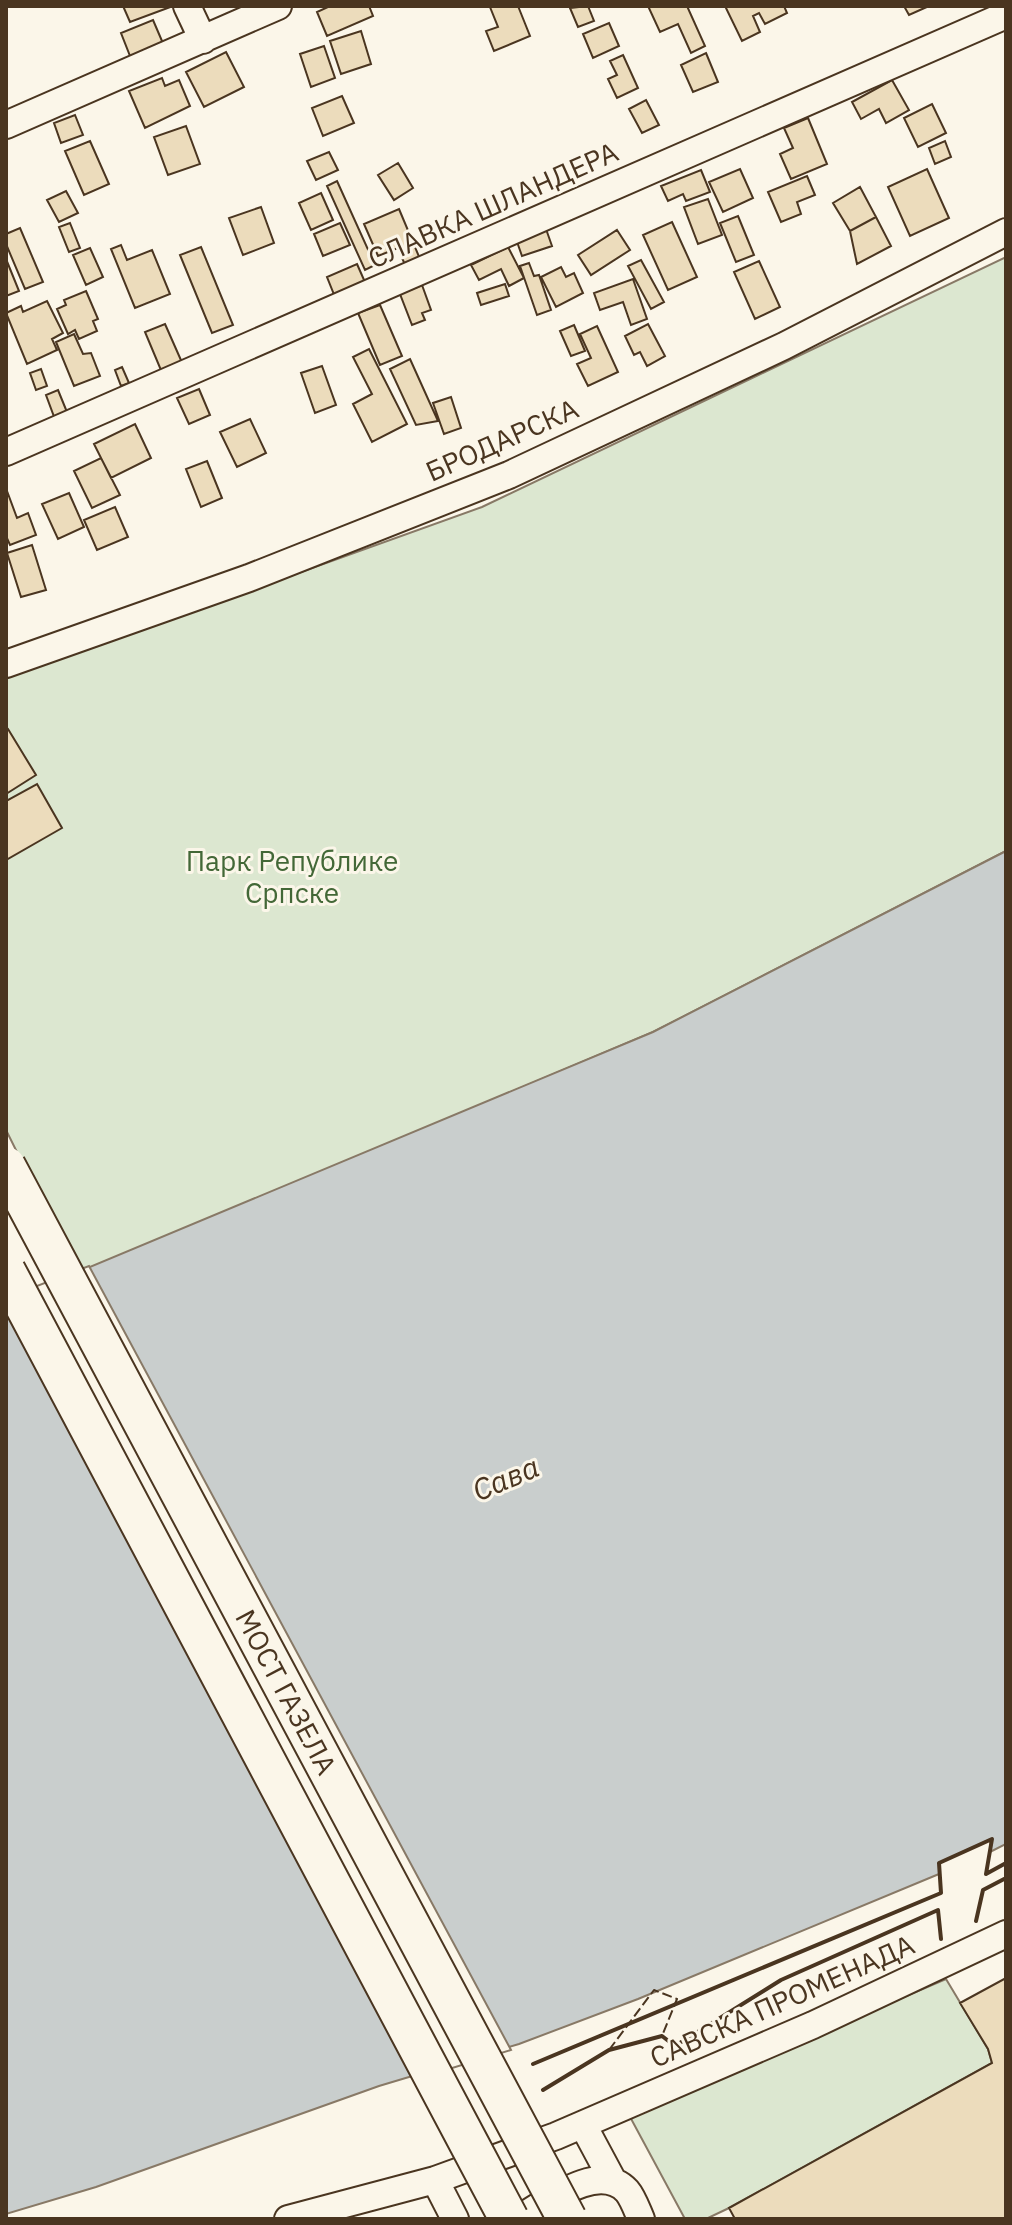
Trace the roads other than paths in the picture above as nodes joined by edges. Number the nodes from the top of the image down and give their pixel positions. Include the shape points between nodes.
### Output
1 (187, 6) edge
2 (278, 6) edge
3 (1006, 15) edge
4 (203, 40) junction
5 (6, 125) edge
6 (1006, 232) edge
7 (6, 452) edge
8 (6, 664) edge
9 (6, 1166) edge
10 (6, 1271) edge
11 (1006, 1934) edge
12 (583, 2125) junction
13 (435, 2180) junction
14 (613, 2181) junction
15 (288, 2219) edge
16 (455, 2219) edge
17 (509, 2219) edge
18 (518, 2219) edge
19 (567, 2219) edge
20 (641, 2219) edge

1 - 4 street
2 - 4 street
3 - 7 street, СЛАВКА ШЛАНДЕРА
4 - 5 street
6 - 8 street, БРОДАРСКА via 784,346 509,475 249,578
9 - 19 highway, МОСТ ГАЗЕЛА, bridge
10 - 17 highway, МОСТ ГАЗЕЛА, bridge
11 - 12 street, САВСКА ПРОМЕНАДА
12 - 13 street, САВСКА ПРОМЕНАДА
12 - 14 street
13 - 15 street, САВСКА ПРОМЕНАДА
13 - 16 street
14 - 18 street via 584,2183
14 - 20 street via 627,2191

